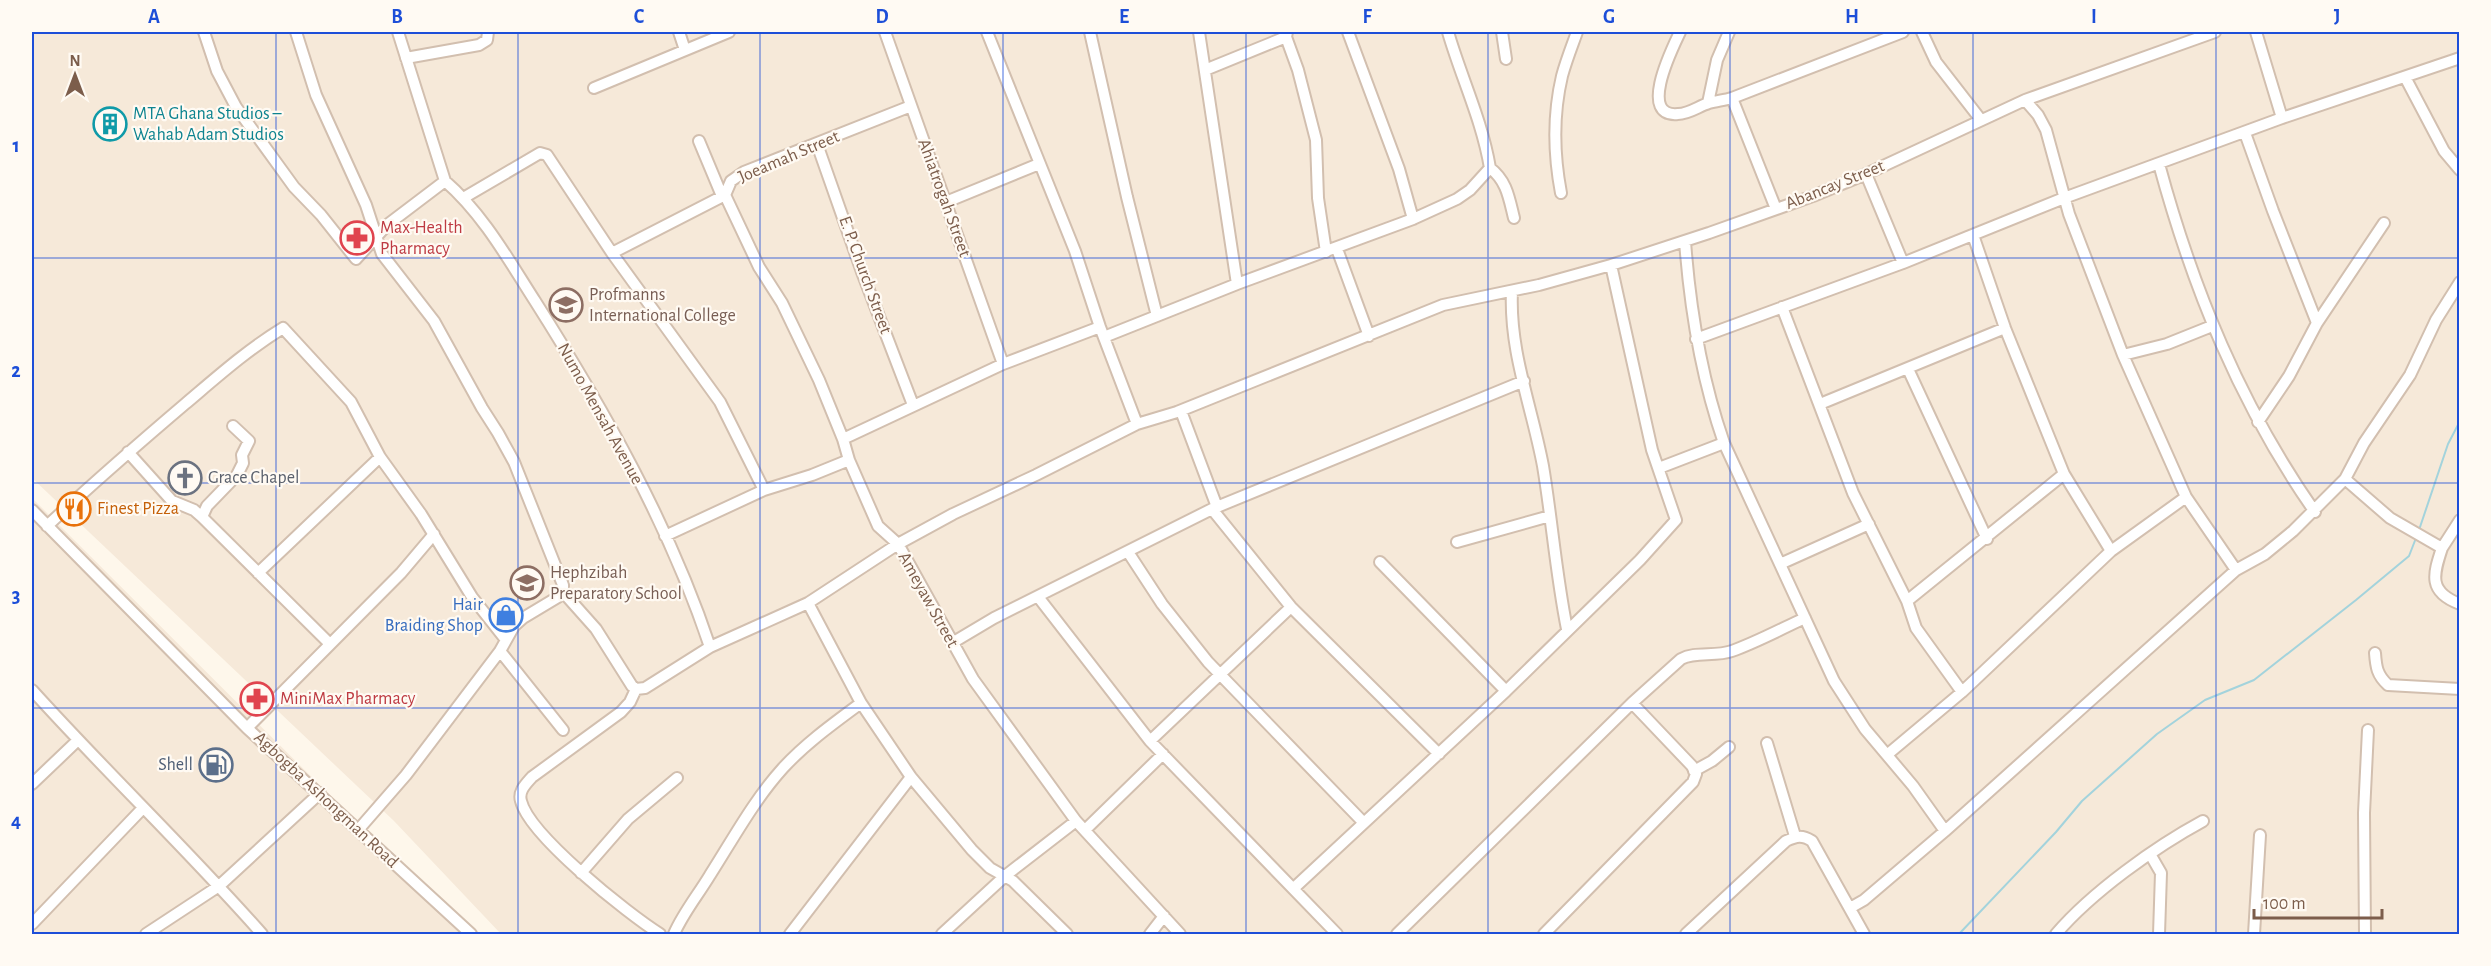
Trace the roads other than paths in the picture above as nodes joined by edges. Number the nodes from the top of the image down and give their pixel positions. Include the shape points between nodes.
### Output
1 (204, 32) edge
2 (296, 32) edge
3 (398, 32) edge
4 (488, 32) edge
5 (679, 32) edge
6 (729, 32) edge
7 (885, 32) edge
8 (987, 32) edge
9 (1090, 32) edge
10 (1199, 32) edge
11 (1348, 32) edge
12 (1448, 32) edge
13 (1502, 32) edge
14 (1577, 32) edge
15 (1680, 32) edge
16 (1729, 32) edge
17 (1903, 32) edge
18 (1922, 32) edge
19 (2215, 32) edge
20 (2256, 32) edge
21 (1287, 34) edge
22 (2199, 34) edge
23 (685, 50) junction
24 (406, 58) junction
25 (2460, 58) edge
26 (1506, 59) dead end
27 (1205, 70) junction
28 (2405, 77) junction
29 (594, 88) dead end
30 (1732, 98) junction
31 (2025, 100) junction
32 (1708, 104) junction
33 (911, 106) junction
34 (2282, 118) junction
35 (1981, 120) junction
36 (2245, 133) junction
37 (699, 141) dead end
38 (817, 144) junction
39 (1039, 164) junction
40 (2159, 164) junction
41 (1490, 168) junction
42 (2460, 170) edge
43 (1866, 174) junction
44 (445, 181) junction
45 (1561, 193) dead end
46 (724, 195) junction
47 (465, 197) junction
48 (2064, 198) junction
49 (946, 202) junction
50 (1776, 209) junction
51 (1514, 218) dead end
52 (1413, 219) junction
53 (2385, 223) dead end
54 (1973, 236) junction
55 (378, 237) junction
56 (1685, 241) junction
57 (1331, 250) junction
58 (612, 253) junction
59 (1903, 263) junction
60 (1611, 265) junction
61 (2460, 282) edge
62 (1237, 284) junction
63 (1512, 291) junction
64 (1782, 308) junction
65 (1157, 316) junction
66 (2318, 323) junction
67 (2212, 326) junction
68 (2005, 328) junction
69 (1102, 332) junction
70 (1369, 336) junction
71 (1696, 339) junction
72 (2123, 355) junction
73 (1003, 364) junction
74 (1908, 369) junction
75 (1524, 381) junction
76 (1820, 404) junction
77 (914, 405) junction
78 (1181, 411) junction
79 (2258, 422) junction
80 (1137, 424) junction
81 (233, 426) dead end
82 (843, 439) junction
83 (1724, 442) junction
84 (128, 452) junction
85 (381, 457) junction
86 (849, 460) junction
87 (1659, 468) junction
88 (2064, 474) junction
89 (2345, 479) junction
90 (764, 490) junction
91 (2186, 497) junction
92 (1214, 508) junction
93 (32, 510) edge
94 (2315, 512) junction
95 (1550, 516) junction
96 (202, 517) junction
97 (2460, 520) edge
98 (1869, 524) junction
99 (47, 526) junction
100 (434, 534) junction
101 (665, 536) junction
102 (1987, 538) junction
103 (1457, 542) dead end
104 (898, 544) junction
105 (2442, 548) junction
106 (2111, 551) junction
107 (1128, 552) junction
108 (1380, 562) dead end
109 (1780, 564) junction
110 (2236, 570) junction
111 (258, 573) junction
112 (563, 592) junction
113 (1039, 598) junction
114 (1907, 601) junction
115 (808, 603) junction
116 (2460, 603) edge
117 (1291, 607) junction
118 (1805, 618) junction
119 (1567, 629) junction
120 (506, 640) junction
121 (952, 643) junction
122 (330, 644) junction
123 (710, 647) junction
124 (500, 651) junction
125 (2375, 653) dead end
126 (1220, 675) junction
127 (636, 689) junction
128 (2460, 689) edge
129 (32, 690) edge
130 (1506, 691) junction
131 (1962, 692) junction
132 (861, 703) junction
133 (1632, 703) junction
134 (248, 728) junction
135 (563, 730) dead end
136 (2368, 730) dead end
137 (77, 741) junction
138 (1150, 741) junction
139 (1767, 743) dead end
140 (1729, 747) dead end
141 (1163, 754) junction
142 (1439, 754) junction
143 (1888, 754) junction
144 (1694, 771) junction
145 (911, 777) junction
146 (677, 778) dead end
147 (32, 784) edge
148 (320, 793) junction
149 (143, 808) junction
150 (2204, 820) dead end
151 (1076, 821) junction
152 (1364, 823) junction
153 (358, 829) junction
154 (1085, 830) junction
155 (1945, 831) junction
156 (2260, 835) dead end
157 (1795, 836) junction
158 (2150, 854) junction
159 (581, 873) junction
160 (1005, 876) junction
161 (219, 886) junction
162 (1294, 888) junction
163 (1850, 908) junction
164 (1164, 916) junction
165 (32, 924) edge
166 (146, 934) edge
167 (262, 934) edge
168 (471, 934) edge
169 (660, 934) edge
170 (674, 934) edge
171 (790, 934) edge
172 (942, 934) edge
173 (1067, 934) edge
174 (1150, 934) edge
175 (1180, 934) edge
176 (1337, 934) edge
177 (1397, 934) edge
178 (1544, 934) edge
179 (1686, 934) edge
180 (1864, 934) edge
181 (2056, 934) edge
182 (2159, 934) edge
183 (2254, 934) edge
184 (2365, 934) edge

1 - 55 street via 217,71 236,107 294,187 356,259
2 - 55 street via 316,95
3 - 24 street
4 - 24 street via 487,40 479,45
5 - 23 street
6 - 23 street
7 - 33 street, Ahiatrogah Street
8 - 39 street
9 - 65 street
10 - 27 street
11 - 52 street via 1399,169
12 - 41 street via 1475,107
13 - 26 street
14 - 45 street via 1562,76 1557,108 1556,167
15 - 32 street via 1659,83 1659,101 1667,112 1678,115
16 - 32 street via 1717,60
17 - 30 street
18 - 35 street via 1936,62
19 - 22 street, Abancay Street
20 - 34 street
21 - 27 street
21 - 57 street via 1316,140 1318,198
22 - 31 street, Abancay Street
23 - 29 street
24 - 44 street
25 - 28 street
27 - 62 street
28 - 34 street
28 - 42 street via 2444,152
30 - 32 street
30 - 50 street
31 - 35 street, Abancay Street
31 - 48 street via 2046,130
33 - 38 street, Joeamah Street
33 - 49 street, Ahiatrogah Street
34 - 36 street
35 - 43 street, Abancay Street
36 - 40 street
36 - 66 street
37 - 46 street, Ameyaw Street
38 - 46 street, Joeamah Street via 744,172 731,181
38 - 77 street, E. P. Church Street
39 - 49 street
39 - 69 street via 1075,251
40 - 48 street
40 - 67 street
41 - 51 street via 1505,183
41 - 52 street via 1470,190
43 - 50 street, Abancay Street
43 - 59 street
44 - 47 street, Numo Mensah Avenue
44 - 55 street via 387,225
46 - 58 street, Joeamah Street
46 - 82 street, Ameyaw Street via 759,267 782,303
47 - 58 street via 544,153
47 - 101 street, Numo Mensah Avenue via 608,422
48 - 54 street
48 - 72 street
49 - 73 street, Ahiatrogah Street
50 - 56 street, Abancay Street
52 - 57 street
53 - 66 street
54 - 59 street
54 - 68 street
55 - 112 street via 382,254 434,321 514,462 561,577
56 - 60 street, Abancay Street
56 - 71 street
57 - 62 street
57 - 70 street
58 - 90 street via 720,402
59 - 64 street
60 - 63 street, Abancay Street
60 - 87 street
61 - 89 street via 2436,320 2410,375
62 - 65 street
63 - 70 street, Abancay Street via 1443,305
63 - 75 street via 1513,342
64 - 71 street
64 - 76 street
65 - 69 street
66 - 79 street
67 - 72 street via 2167,344
67 - 79 street
68 - 74 street
68 - 88 street
69 - 73 street
69 - 80 street
70 - 78 street, Abancay Street
71 - 83 street via 1710,402
72 - 91 street
73 - 77 street
74 - 76 street
74 - 102 street
75 - 92 street
75 - 95 street
76 - 98 street
77 - 82 street
78 - 80 street, Abancay Street
78 - 92 street
79 - 94 street
80 - 104 street, Abancay Street
81 - 96 street via 249,441 242,455 243,464
82 - 86 street, Ameyaw Street
83 - 87 street
83 - 109 street
84 - 85 street via 254,346 283,328 351,402
84 - 96 street via 172,501
84 - 99 street
85 - 100 street
85 - 111 street
86 - 90 street
86 - 104 street, Ameyaw Street via 878,526
87 - 119 street via 1675,515 1673,525
88 - 102 street
88 - 106 street
89 - 94 street
89 - 105 street via 2390,518
90 - 101 street
91 - 106 street
91 - 110 street
92 - 107 street
92 - 117 street
93 - 99 street, Agbogba Ashongman Road
94 - 110 street via 2265,554
95 - 103 street
95 - 119 street
96 - 111 street
97 - 105 street
98 - 109 street
98 - 114 street
99 - 134 street, Agbogba Ashongman Road
100 - 120 street via 472,597
100 - 122 street
101 - 123 street, Numo Mensah Avenue
102 - 114 street
104 - 115 street, Abancay Street
104 - 121 street, Ameyaw Street
105 - 116 street via 2434,580 2447,599
106 - 131 street
107 - 113 street
107 - 126 street via 1162,604
108 - 130 street
109 - 118 street
110 - 155 street
111 - 122 street
112 - 120 street via 523,618
112 - 127 street via 596,629 622,674
113 - 121 street
113 - 138 street
114 - 131 street via 1916,628
115 - 123 street, Abancay Street
115 - 132 street
117 - 126 street
117 - 142 street
118 - 133 street via 1731,651 1688,655
118 - 143 street via 1845,700
119 - 130 street
120 - 124 street
121 - 151 street, Ameyaw Street via 973,679
122 - 134 street
123 - 127 street, Abancay Street via 645,688
124 - 135 street
124 - 153 street via 406,775
125 - 128 street via 2380,678 2388,685
126 - 138 street
126 - 152 street
127 - 159 street via 621,712 532,777 521,790 520,799 527,815
129 - 137 street
130 - 142 street
131 - 143 street
132 - 145 street
132 - 170 street via 783,768 729,843
133 - 144 street
133 - 177 street
134 - 148 street, Agbogba Ashongman Road
136 - 184 street
137 - 147 street
137 - 149 street
138 - 141 street
139 - 157 street
140 - 144 street
141 - 154 street
141 - 162 street
142 - 152 street
143 - 155 street
144 - 178 street via 1687,790
145 - 160 street via 972,850
145 - 171 street
146 - 159 street via 628,819
148 - 153 street, Agbogba Ashongman Road
148 - 161 street
149 - 161 street
149 - 165 street
150 - 158 street
151 - 154 street, Ameyaw Street
151 - 160 street
152 - 162 street
153 - 168 street, Agbogba Ashongman Road
154 - 164 street, Ameyaw Street
155 - 163 street
156 - 183 street
157 - 163 street via 1812,841
157 - 179 street
158 - 181 street
158 - 182 street via 2161,873
159 - 169 street
160 - 172 street
160 - 173 street
161 - 166 street
161 - 167 street
162 - 176 street
163 - 180 street
164 - 174 street
164 - 175 street, Ameyaw Street

